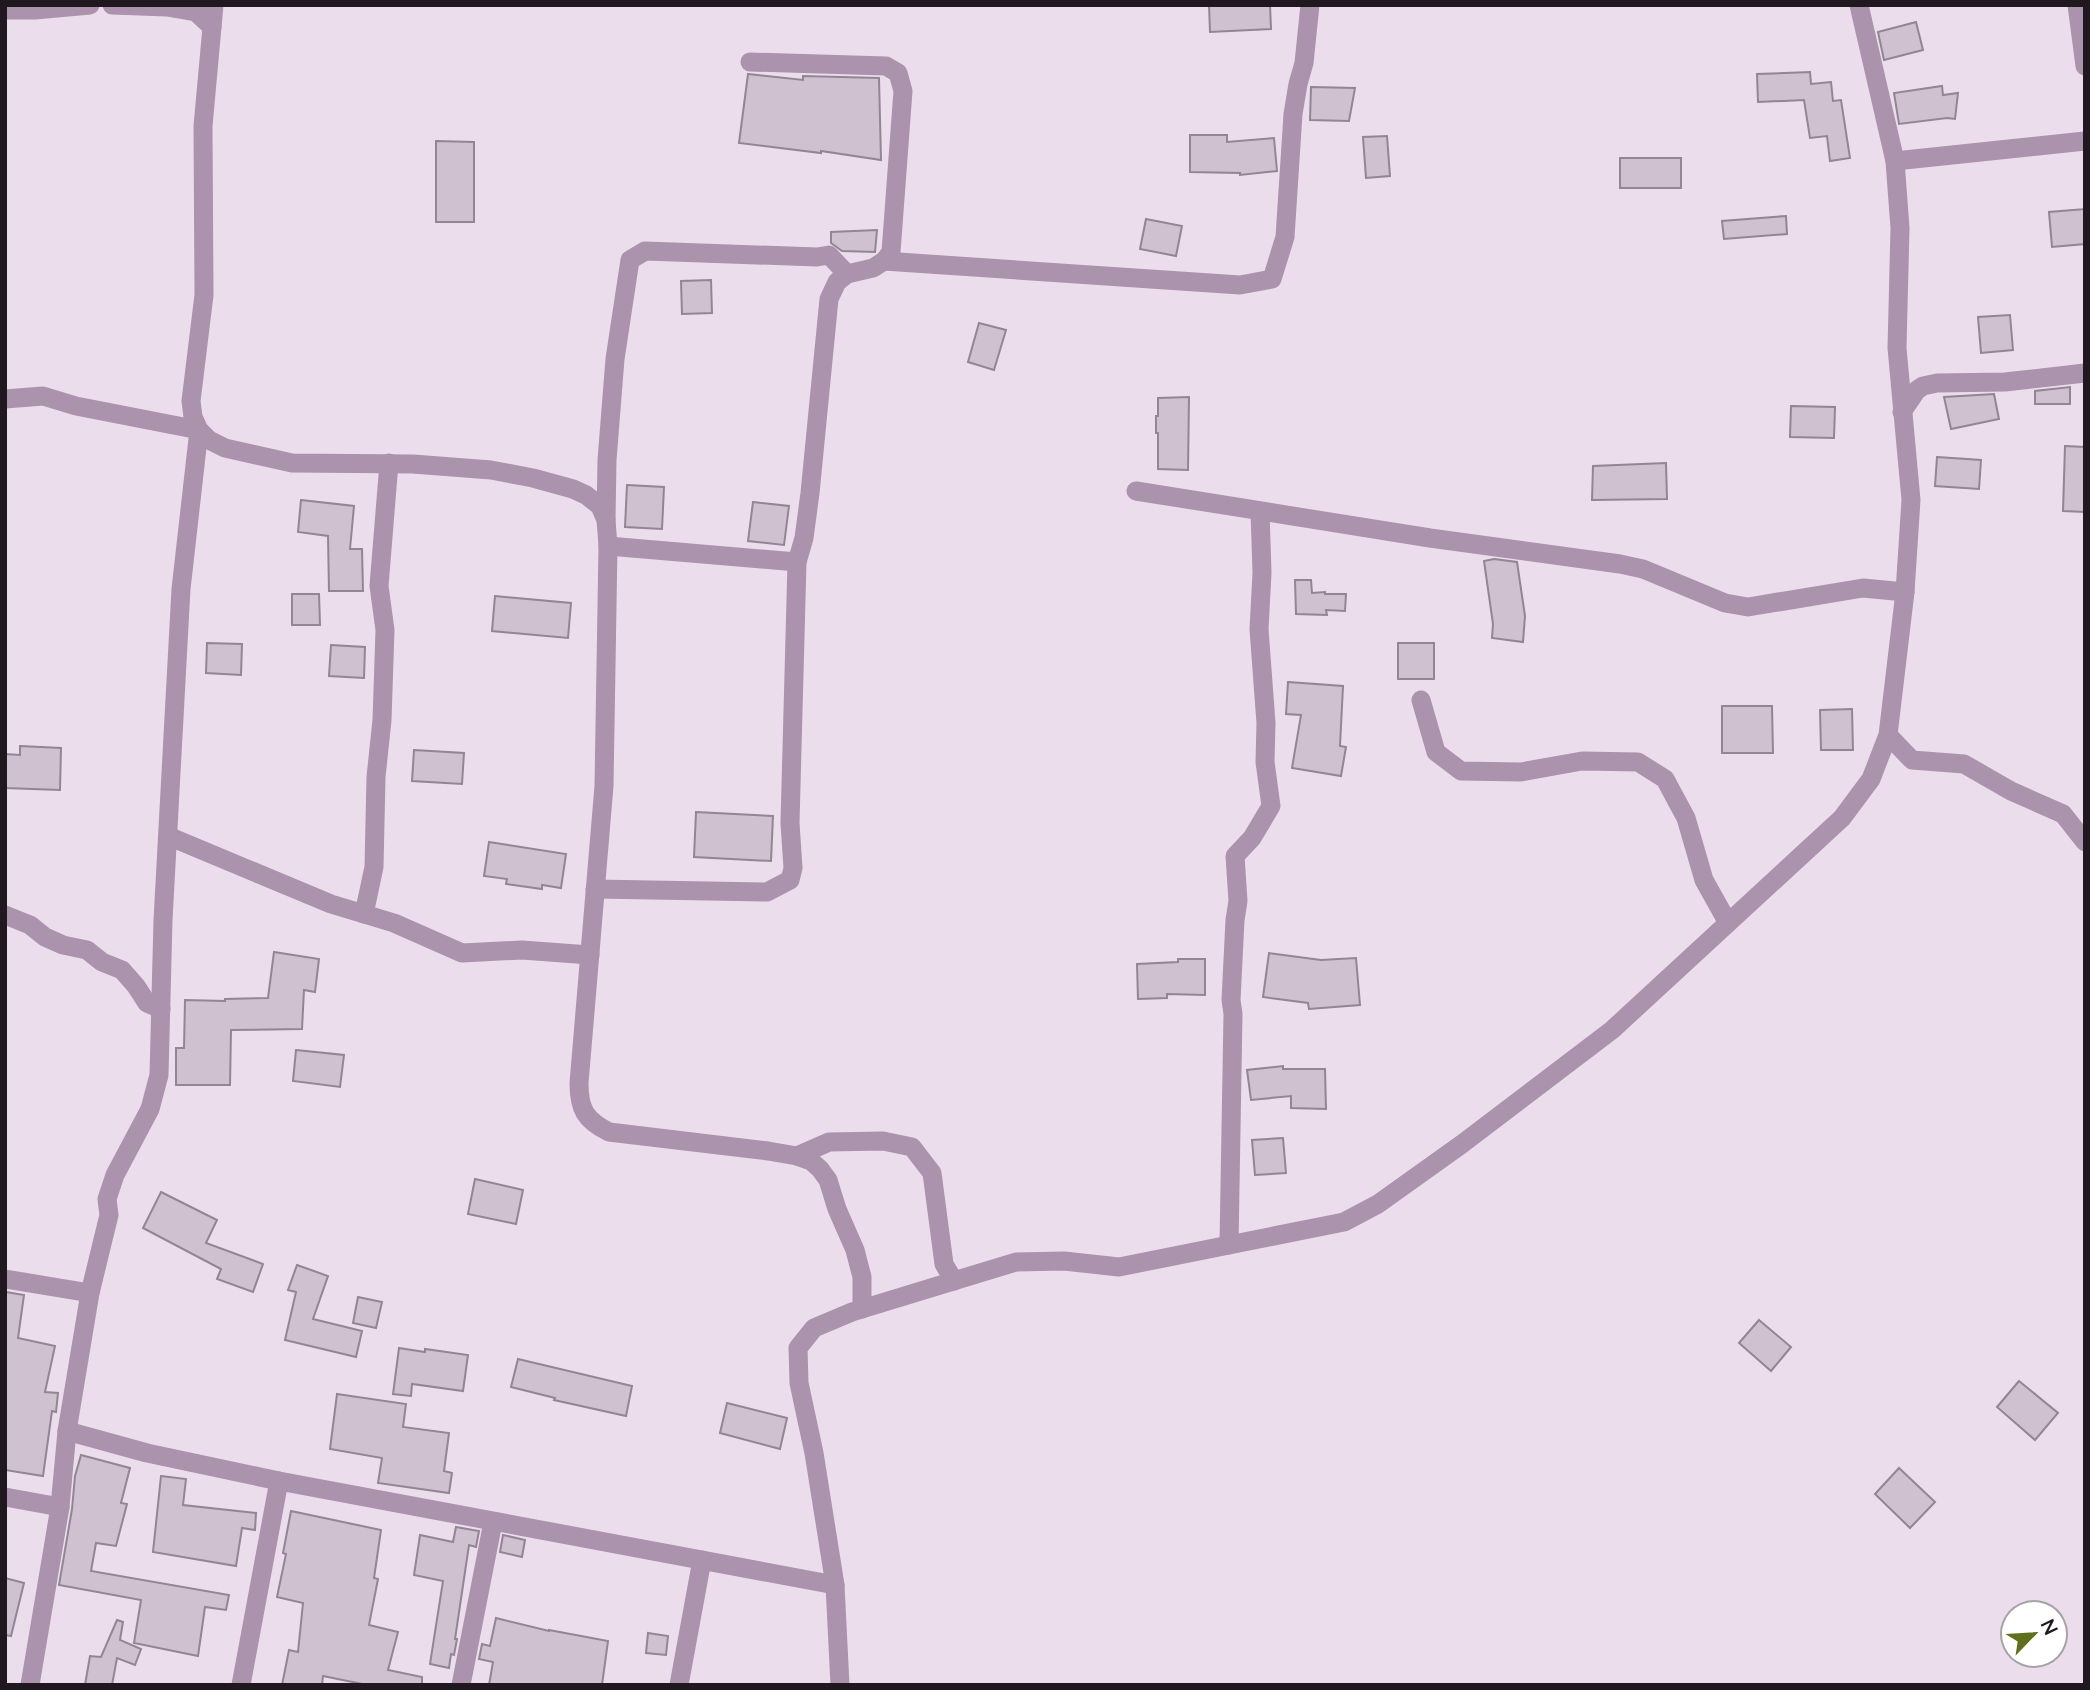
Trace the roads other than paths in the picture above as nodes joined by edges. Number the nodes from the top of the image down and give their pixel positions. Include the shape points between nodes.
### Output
1 (90, 5) edge
2 (111, 5) edge
3 (214, 5) edge
4 (1310, 5) edge
5 (1859, 5) edge
6 (2077, 5) edge
7 (5, 10) edge
8 (212, 27) junction
9 (750, 62) dead end
10 (2085, 66) edge
11 (2085, 141) edge
12 (1895, 161) junction
13 (884, 261) junction
14 (847, 274) junction
15 (2085, 373) edge
16 (5, 399) edge
17 (1902, 412) junction
18 (199, 430) junction
19 (388, 463) junction
20 (1136, 491) dead end
21 (1260, 511) junction
22 (606, 520) junction
23 (608, 546) junction
24 (797, 562) junction
25 (1905, 592) junction
26 (1422, 700) dead end
27 (1888, 735) junction
28 (168, 836) junction
29 (2085, 842) edge
30 (595, 889) junction
31 (364, 914) junction
32 (5, 915) edge
33 (1728, 923) junction
34 (590, 955) junction
35 (161, 1009) junction
36 (797, 1156) junction
37 (1228, 1245) junction
38 (5, 1279) edge
39 (954, 1281) junction
40 (90, 1293) junction
41 (862, 1309) junction
42 (67, 1431) junction
43 (279, 1481) junction
44 (5, 1497) edge
45 (60, 1507) junction
46 (493, 1522) junction
47 (702, 1560) junction
48 (835, 1585) junction
49 (30, 1685) edge
50 (241, 1685) edge
51 (461, 1685) edge
52 (679, 1685) edge
53 (840, 1685) edge

1 - 7 street
2 - 8 street via 196,12
3 - 8 street
4 - 13 street via 1293,114 1285,237 1272,278 1240,285
5 - 12 street
6 - 10 street
8 - 18 street via 203,126 204,295 191,401
9 - 13 street via 886,66 898,73 904,91 896,201 891,253
11 - 12 street
12 - 17 street
13 - 14 street
14 - 22 street via 829,255 645,251 630,260 615,359
14 - 24 street via 829,299 810,493
15 - 17 street via 2005,382 1937,383 1917,390
16 - 18 street via 43,396
17 - 25 street via 1911,500
18 - 19 street via 225,448 292,463
18 - 28 street via 181,589
19 - 22 street via 491,470 533,478 586,495 600,506
19 - 31 street via 379,586 385,630 382,720 374,867
20 - 21 street
21 - 25 street via 1620,564 1748,607 1863,588
21 - 37 street via 1259,629 1265,762 1272,806 1235,856 1238,901 1231,1000
22 - 23 street
23 - 24 street
23 - 30 street via 604,786
24 - 30 street via 790,880 767,892
25 - 27 street
26 - 33 street via 1436,752 1461,771 1521,772 1582,761 1638,762 1665,779 1686,818 1704,880
27 - 29 street via 1912,760 1964,764 2063,814
27 - 33 street via 1871,779 1842,818
28 - 31 street
28 - 35 street
30 - 34 street
31 - 34 street via 463,953 522,950
32 - 35 street via 122,970 148,1003
33 - 37 street via 1612,1030 1378,1205 1343,1222
34 - 36 street via 579,1101 595,1125 650,1139
35 - 40 street via 159,1075 150,1109 107,1199 109,1214
36 - 39 street via 829,1142 883,1141 912,1147 932,1173 944,1264
36 - 41 street via 810,1161 828,1180 862,1277
37 - 39 street via 1119,1267 1016,1262
38 - 40 street
39 - 41 street
40 - 42 street
41 - 48 street via 814,1328 799,1348 799,1383
42 - 43 street
42 - 45 street
43 - 46 street
43 - 50 street
44 - 45 street
45 - 49 street
46 - 47 street
46 - 51 street
47 - 48 street
47 - 52 street
48 - 53 street

